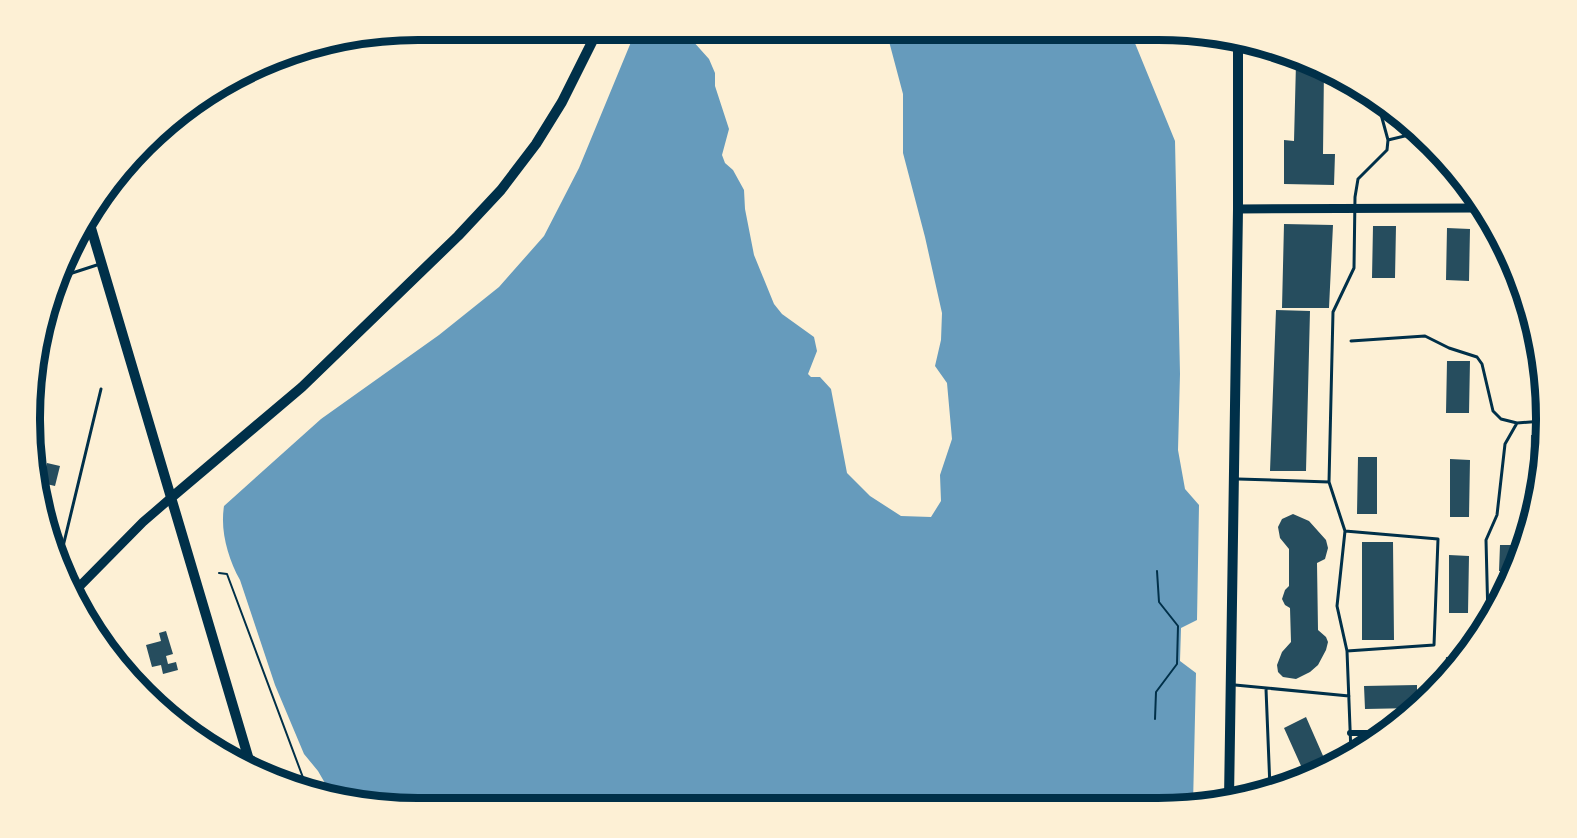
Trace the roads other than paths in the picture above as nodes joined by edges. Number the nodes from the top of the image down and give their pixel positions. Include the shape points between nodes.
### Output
1 (593, 40) edge
2 (1238, 49) edge
3 (1381, 114) edge
4 (1409, 135) edge
5 (1388, 140) junction
6 (1472, 208) edge
7 (1238, 209) junction
8 (1355, 210) junction
9 (91, 229) edge
10 (102, 263) junction
11 (69, 274) edge
12 (1351, 342) dead end
13 (101, 389) dead end
14 (1536, 422) edge
15 (1517, 423) junction
16 (1234, 479) junction
17 (1329, 482) junction
18 (172, 497) junction
19 (1345, 531) junction
20 (63, 547) edge
21 (80, 586) edge
22 (1488, 605) edge
23 (1347, 651) junction
24 (1231, 685) junction
25 (1266, 689) junction
26 (1349, 696) junction
27 (1350, 733) junction
28 (1369, 733) edge
29 (1351, 745) edge
30 (248, 756) edge
31 (1270, 780) edge
32 (1230, 790) edge

1 - 18 main road via 562,102 501,190 302,387
2 - 7 main road
3 - 5 lane
4 - 5 lane
5 - 8 lane via 1384,154 1358,179
6 - 8 main road
7 - 8 main road
7 - 16 main road
8 - 17 lane via 1354,268 1333,312
9 - 10 main road
10 - 11 lane
10 - 18 main road
12 - 15 lane via 1425,336 1477,357 1492,411 1501,419
13 - 20 lane
14 - 15 lane
15 - 22 lane via 1505,444 1497,515 1486,540
16 - 17 lane
16 - 24 main road
17 - 19 lane
18 - 21 main road
18 - 30 main road
19 - 23 lane via 1337,606
19 - 23 lane via 1438,539 1434,645
23 - 26 lane
24 - 25 lane
24 - 32 main road
25 - 26 lane
25 - 31 lane
26 - 27 lane
27 - 28 street
27 - 29 lane

